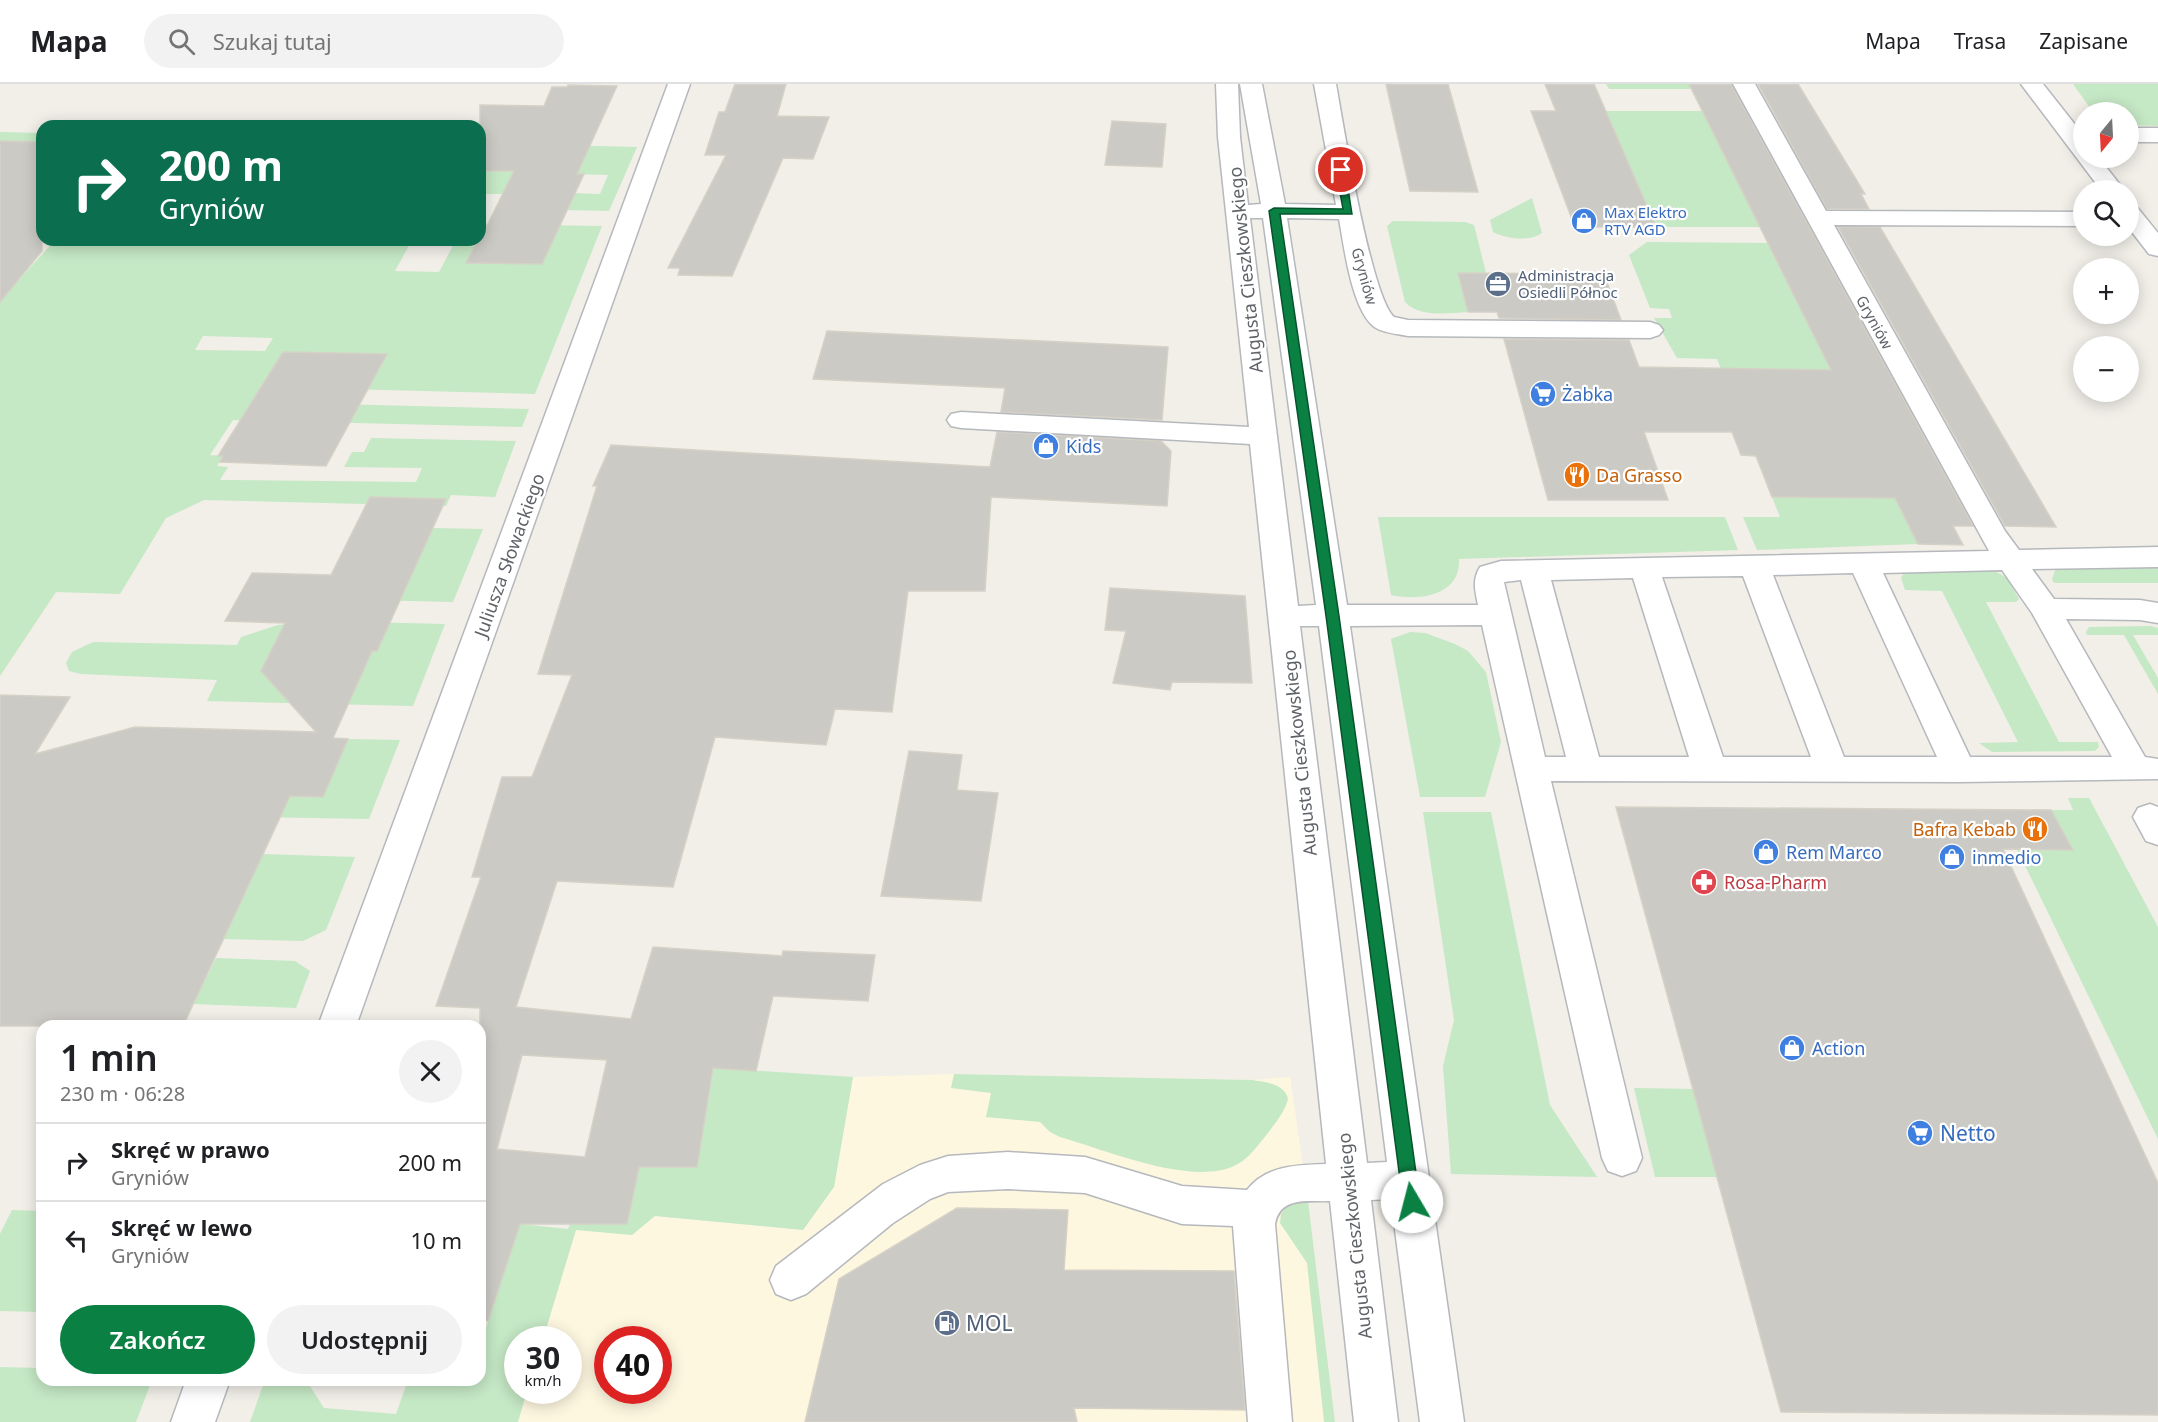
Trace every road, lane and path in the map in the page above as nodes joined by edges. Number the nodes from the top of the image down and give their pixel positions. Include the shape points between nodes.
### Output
1 (679, 84) edge
2 (1227, 84) edge
3 (1251, 84) edge
4 (1325, 84) edge
5 (1744, 84) edge
6 (2032, 84) edge
7 (2073, 133) edge
8 (2139, 135) edge
9 (2158, 135) edge
10 (2096, 168) edge
11 (2105, 180) edge
12 (1238, 211) junction
13 (1274, 211) junction
14 (1348, 212) junction
15 (1818, 218) junction
16 (2073, 219) edge
17 (2139, 226) edge
18 (2158, 249) edge
19 (1650, 330) dead end
20 (961, 420) dead end
21 (1264, 436) junction
22 (2158, 557) edge
23 (2008, 559) junction
24 (1863, 562) junction
25 (1754, 564) junction
26 (1644, 567) junction
27 (1533, 570) junction
28 (2045, 609) junction
29 (2158, 613) edge
30 (1495, 615) junction
31 (1284, 616) junction
32 (1333, 616) junction
33 (1533, 769) junction
34 (1710, 769) junction
35 (1832, 769) junction
36 (2146, 769) edge
37 (1586, 770) junction
38 (1960, 770) junction
39 (339, 1020) edge
40 (1622, 1158) dead end
41 (1409, 1180) junction
42 (1347, 1182) junction
43 (1257, 1209) junction
44 (791, 1280) dead end
45 (206, 1386) edge
46 (193, 1422) edge
47 (1270, 1422) edge
48 (1376, 1422) edge
49 (1442, 1422) edge

1 - 39 street, Juliusza Słowackiego
2 - 12 street, Augusta Cieszkowskiego via 1226,108
3 - 13 street, Augusta Cieszkowskiego
4 - 14 street, Gryniów
5 - 15 street, Gryniów
6 - 7 street
8 - 9 street
10 - 11 street
12 - 13 street
12 - 21 street, Augusta Cieszkowskiego
13 - 14 street
13 - 32 street, Augusta Cieszkowskiego
14 - 19 street, Gryniów via 1370,298 1380,319 1389,324 1408,328
15 - 16 street
15 - 23 street, Gryniów
17 - 18 street
20 - 21 street
21 - 31 street, Augusta Cieszkowskiego
22 - 23 street
23 - 24 street
23 - 28 street, Gryniów
24 - 25 street
24 - 38 street
25 - 26 street
25 - 35 street
26 - 27 street
26 - 34 street
27 - 30 street via 1500,570 1491,574
27 - 37 street
28 - 29 street
28 - 36 street, Gryniów
30 - 32 street
30 - 33 street
31 - 32 street
31 - 42 street, Augusta Cieszkowskiego
32 - 41 street, Augusta Cieszkowskiego
33 - 37 street
33 - 40 street
34 - 35 street
34 - 37 street
35 - 38 street
36 - 38 street
41 - 42 street
41 - 49 street, Augusta Cieszkowskiego
42 - 43 street via 1288,1184 1270,1192
42 - 48 street, Augusta Cieszkowskiego
43 - 44 street via 1182,1205 1085,1175 960,1172 933,1178 906,1192
43 - 47 street via 1254,1246
45 - 46 street

